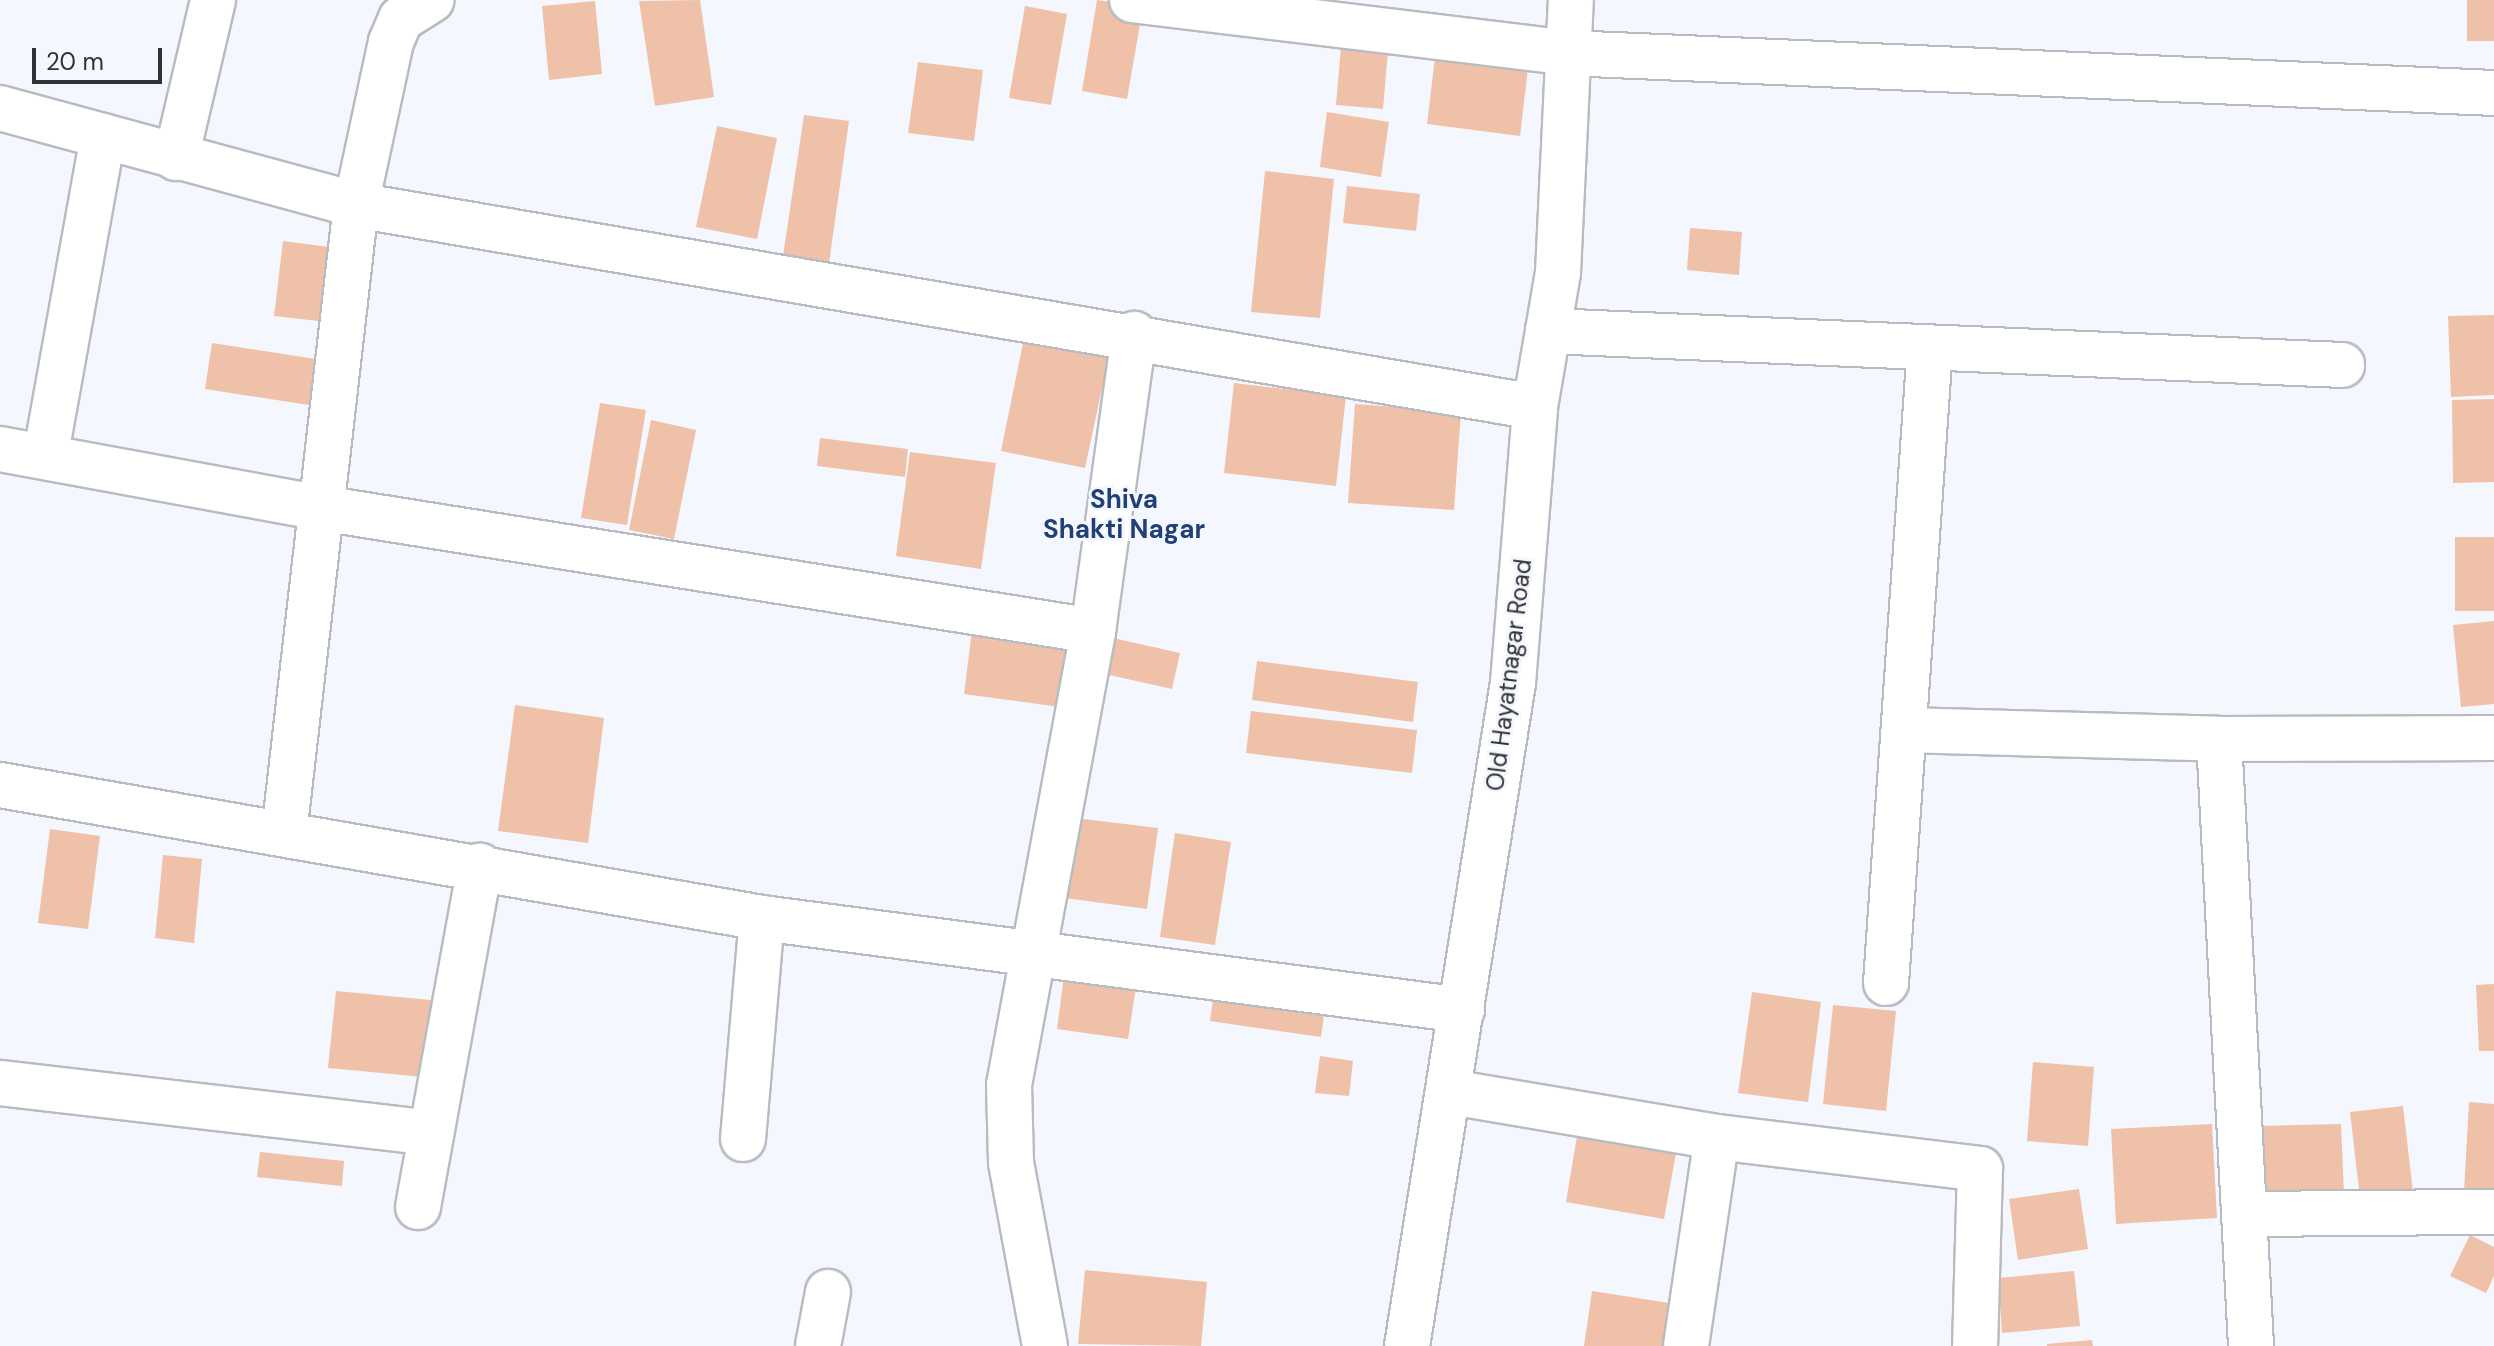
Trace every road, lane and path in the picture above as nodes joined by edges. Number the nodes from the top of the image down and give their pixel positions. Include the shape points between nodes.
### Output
1 (213, 0) edge
2 (431, 0) edge
3 (1132, 0) edge
4 (1571, 0) edge
5 (1317, 11) edge
6 (1567, 53) junction
7 (2494, 93) edge
8 (0, 108) edge
9 (103, 136) junction
10 (176, 158) junction
11 (356, 205) junction
12 (1548, 331) junction
13 (1134, 334) junction
14 (1930, 348) junction
15 (2342, 365) dead end
16 (1535, 407) junction
17 (0, 449) edge
18 (46, 453) junction
19 (321, 508) junction
20 (1093, 631) junction
21 (1904, 730) junction
22 (2494, 738) edge
23 (2219, 739) junction
24 (0, 785) edge
25 (284, 834) junction
26 (480, 866) junction
27 (762, 918) junction
28 (1033, 952) junction
29 (1886, 983) dead end
30 (1462, 1010) junction
31 (0, 1083) edge
32 (1451, 1092) junction
33 (431, 1133) junction
34 (1717, 1137) junction
35 (743, 1139) dead end
36 (418, 1207) dead end
37 (2494, 1212) edge
38 (2245, 1214) junction
39 (828, 1292) dead end
40 (818, 1346) edge
41 (1045, 1346) edge
42 (1407, 1346) edge
43 (1686, 1346) edge
44 (1975, 1346) edge
45 (2251, 1346) edge

1 - 10 street
2 - 11 street via 401,19 391,42
3 - 5 street
4 - 6 street, Old Hayatnagar Road
5 - 6 street
6 - 7 street
6 - 12 street, Old Hayatnagar Road via 1558,273
8 - 9 street
9 - 10 street
9 - 18 street
10 - 11 street
11 - 13 street
11 - 19 street
12 - 14 street
12 - 16 street, Old Hayatnagar Road
13 - 16 street
13 - 20 street
14 - 15 street
14 - 21 street
16 - 30 street, Old Hayatnagar Road via 1513,683
17 - 18 street
18 - 19 street
19 - 20 street
19 - 25 street
20 - 28 street
21 - 23 street
21 - 29 street
22 - 23 street
23 - 38 street
24 - 25 street
25 - 26 street
26 - 27 street
26 - 33 street
27 - 28 street
27 - 35 street
28 - 30 street
28 - 41 street via 1009,1085 1011,1162
30 - 32 street, Old Hayatnagar Road
31 - 33 street
32 - 34 street
32 - 42 street, Old Hayatnagar Road
33 - 36 street
34 - 43 street
34 - 44 street via 1980,1169
37 - 38 street
38 - 45 street
39 - 40 street

